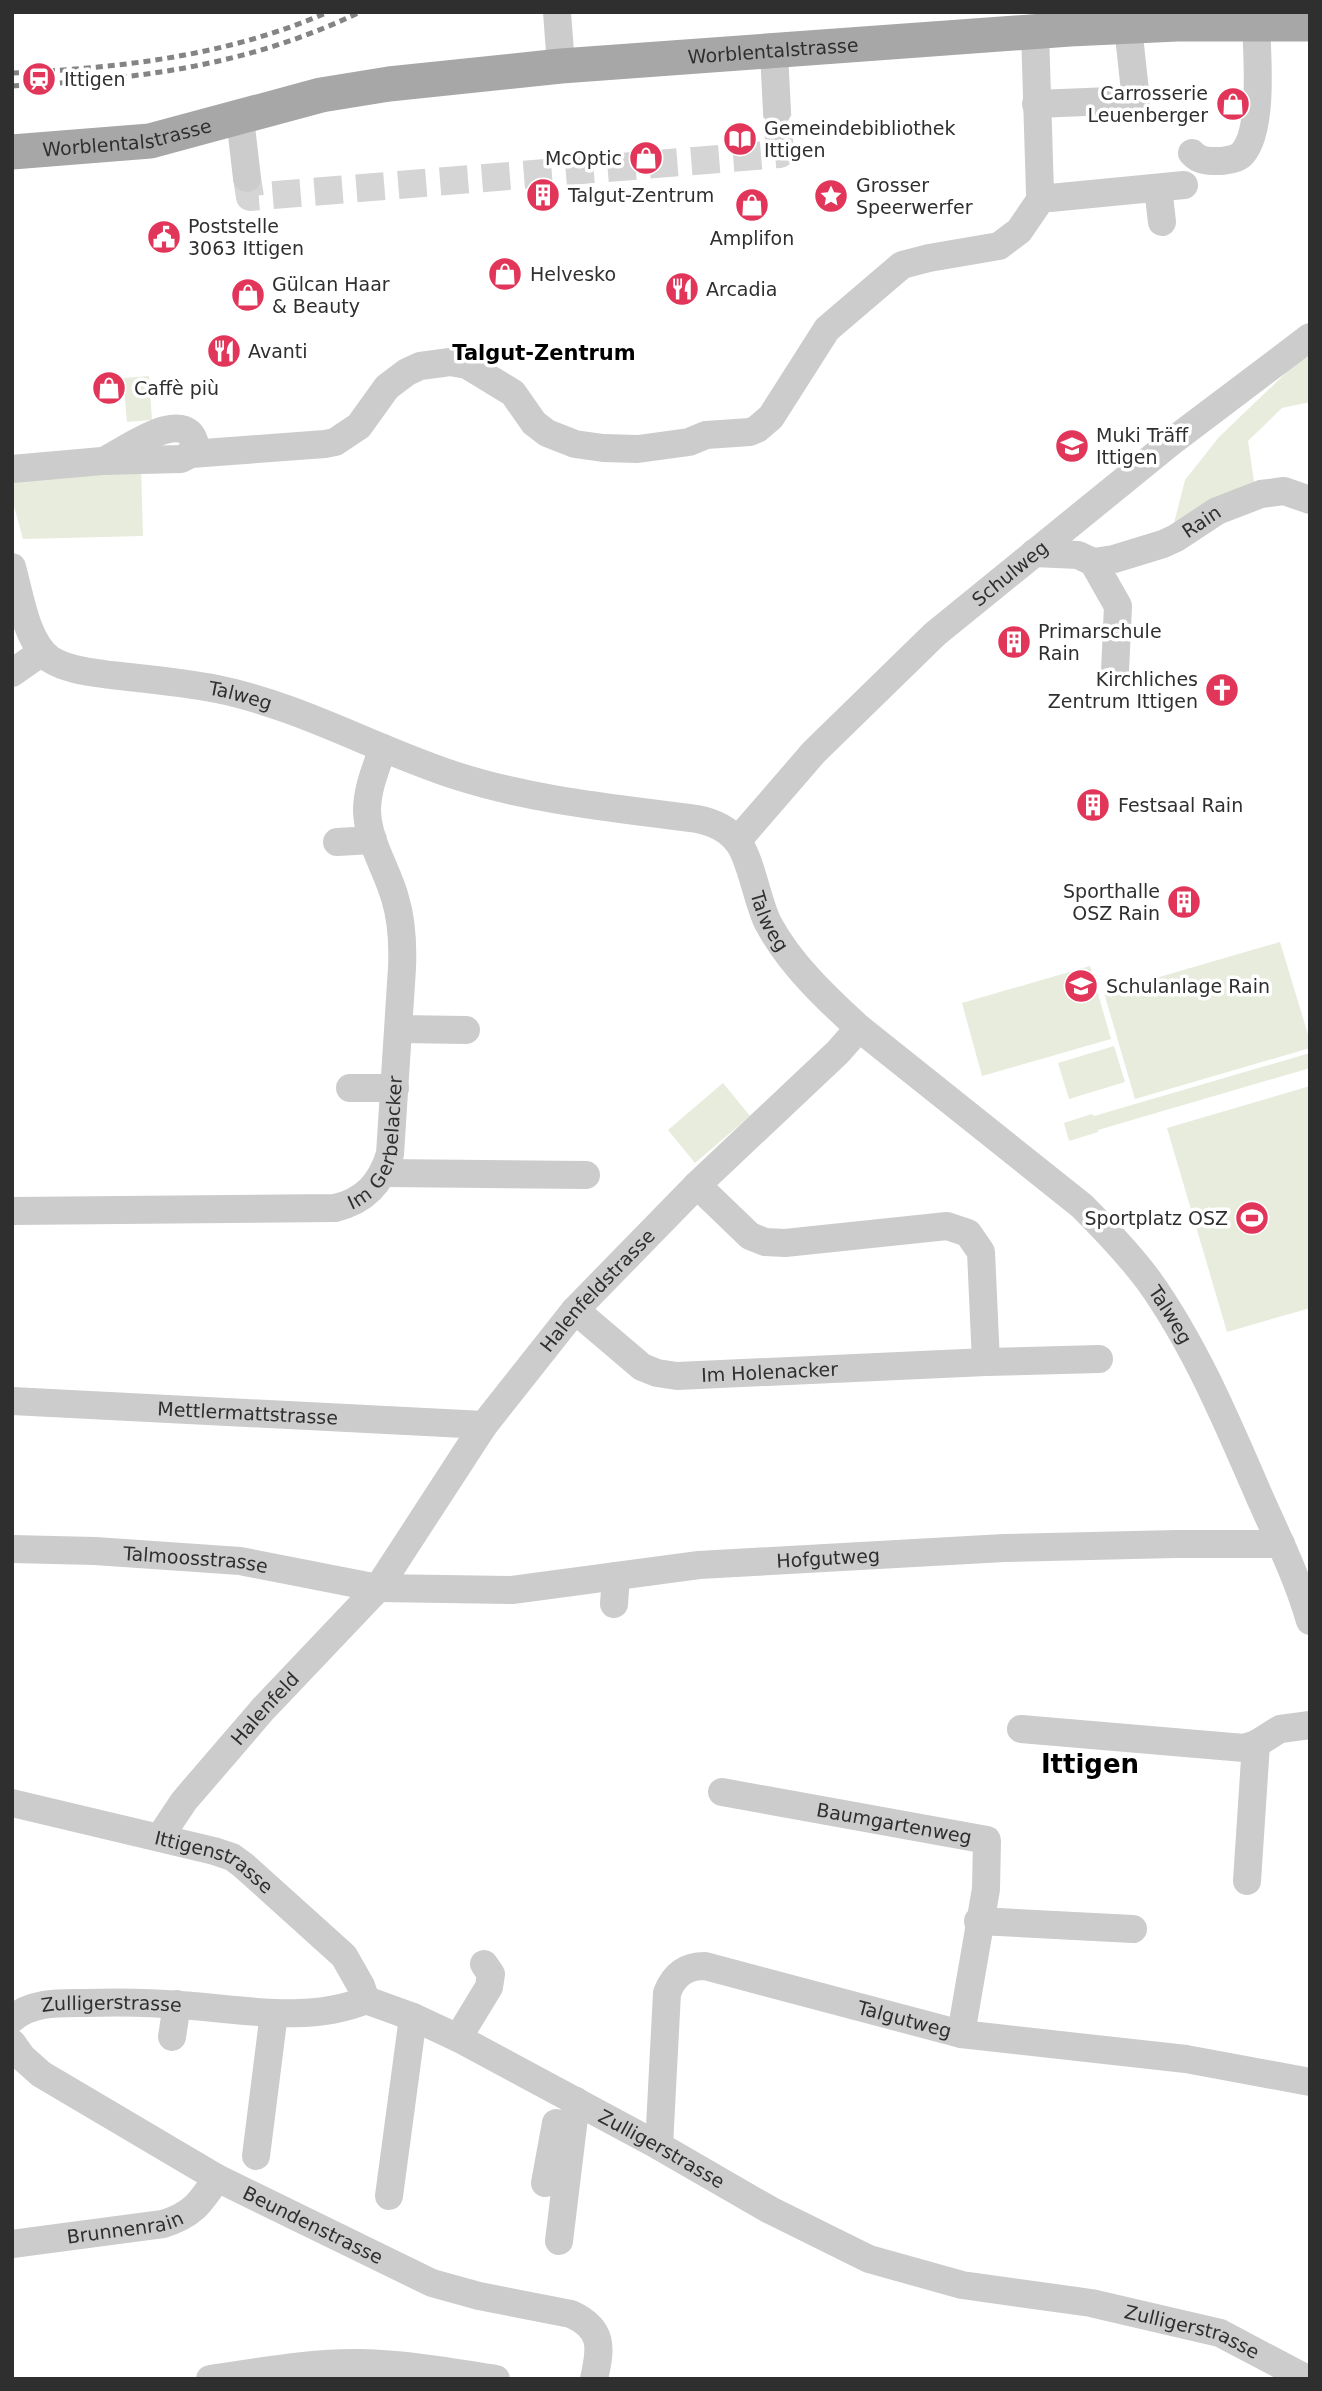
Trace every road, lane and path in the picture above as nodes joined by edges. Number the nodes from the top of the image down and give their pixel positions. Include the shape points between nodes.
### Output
1 (557, 12) edge
2 (1140, 21) edge
3 (1285, 21) edge
4 (1035, 32) junction
5 (774, 52) junction
6 (561, 66) junction
7 (1037, 104) junction
8 (777, 113) tunnel mouth
9 (240, 118) junction
10 (12, 132) edge
11 (12, 152) edge
12 (1192, 153) dead end
13 (12, 169) edge
14 (247, 178) tunnel mouth
15 (1043, 196) junction
16 (1162, 222) dead end
17 (1310, 337) edge
18 (12, 469) edge
19 (1304, 498) edge
20 (1034, 553) junction
21 (1093, 562) junction
22 (12, 567) edge
23 (42, 652) junction
24 (1115, 671) dead end
25 (12, 673) edge
26 (383, 748) junction
27 (373, 840) junction
28 (737, 841) junction
29 (337, 842) dead end
30 (859, 1028) junction
31 (399, 1029) junction
32 (466, 1030) dead end
33 (350, 1087) dead end
34 (395, 1088) junction
35 (384, 1173) junction
36 (586, 1175) dead end
37 (698, 1185) junction
38 (12, 1211) edge
39 (575, 1310) junction
40 (1099, 1359) dead end
41 (986, 1362) junction
42 (12, 1401) edge
43 (484, 1425) junction
44 (1281, 1544) junction
45 (12, 1549) edge
46 (616, 1576) junction
47 (378, 1588) junction
48 (614, 1604) dead end
49 (1310, 1621) edge
50 (1310, 1725) edge
51 (1021, 1729) dead end
52 (1256, 1744) junction
53 (722, 1792) dead end
54 (12, 1803) edge
55 (160, 1837) junction
56 (1247, 1881) dead end
57 (978, 1921) junction
58 (1133, 1929) dead end
59 (484, 1964) dead end
60 (366, 2000) junction
61 (177, 2004) junction
62 (274, 2013) junction
63 (413, 2017) junction
64 (12, 2019) edge
65 (961, 2034) junction
66 (172, 2037) dead end
67 (458, 2038) junction
68 (12, 2043) edge
69 (1310, 2082) edge
70 (569, 2097) junction
71 (659, 2146) junction
72 (256, 2156) dead end
73 (217, 2178) junction
74 (545, 2183) dead end
75 (389, 2196) dead end
76 (559, 2241) dead end
77 (12, 2244) edge
78 (211, 2379) edge
79 (496, 2379) edge
80 (594, 2379) edge
81 (1307, 2379) edge

1 - 6 street
2 - 3 main road, Worblentalstrasse
2 - 4 main road, Worblentalstrasse
2 - 7 street via 1136,100
3 - 12 street via 1258,91 1245,151 1225,160 1203,160
4 - 5 main road, Worblentalstrasse
4 - 7 street
5 - 6 main road, Worblentalstrasse
5 - 8 street
6 - 9 main road, Worblentalstrasse via 321,95
7 - 15 street via 1038,185
9 - 10 main road, Worblentalstrasse via 187,123 131,120
9 - 11 main road, Worblentalstrasse via 141,143
9 - 13 main road, Worblentalstrasse via 163,155
9 - 14 street
15 - 16 street via 1171,187
15 - 18 street via 1019,231 999,246 902,265 827,328 771,417 750,432 706,435 638,449 575,444 534,423 513,393 467,365 450,362 407,372 387,387 359,426 335,442
17 - 20 street, Schulweg
19 - 21 street, Rain via 1284,491 1261,494 1217,511 1163,544
20 - 21 street, Rain via 1078,555
20 - 28 street, Schulweg via 915,653 814,752
21 - 24 street via 1118,606
22 - 23 street via 31,632
23 - 25 street
23 - 26 street, Talweg via 86,671 217,689 260,701
26 - 27 street, Im Gerbelacker via 368,797
26 - 28 street, Talweg via 508,790 711,822
27 - 29 street
27 - 31 street, Im Gerbelacker via 400,924
28 - 30 street, Talweg via 769,924 811,982
30 - 37 street, Halenfeldstrasse
30 - 44 street, Talweg via 1082,1206 1130,1256 1181,1332
31 - 32 street
31 - 34 street, Im Gerbelacker
33 - 34 street
34 - 35 street, Im Gerbelacker via 390,1154
35 - 36 street
35 - 38 street, Im Gerbelacker via 360,1199 335,1208
37 - 39 street, Halenfeldstrasse
37 - 41 street via 750,1236 765,1242 947,1226 968,1233 981,1252
39 - 41 street, Im Holenacker via 642,1367 667,1375
39 - 43 street, Halenfeldstrasse
40 - 41 street, Im Holenacker
42 - 43 street, Mettlermattstrasse
43 - 47 street, Halenfeldstrasse
44 - 46 street, Hofgutweg via 1004,1548 699,1565
44 - 49 street, Talweg
45 - 47 street, Talmoosstrasse via 240,1561
46 - 47 street, Hofgutweg via 512,1590
46 - 48 street
47 - 55 street, Halenfeld via 263,1709 184,1801
50 - 52 street via 1280,1729
51 - 52 street via 1244,1748
52 - 56 street
53 - 57 street, Baumgartenweg via 987,1840 986,1889
54 - 55 street, Ittigenstrasse
55 - 60 street, Ittigenstrasse via 222,1853 243,1865 344,1956
57 - 58 street
57 - 65 street, Baumgartenweg
59 - 67 street via 491,1974 489,1987
60 - 62 street, Zulligerstrasse via 346,2008
60 - 63 street, Zulligerstrasse
61 - 62 street, Zulligerstrasse
61 - 64 street, Zulligerstrasse via 69,2003 28,2007
61 - 66 street
62 - 72 street
63 - 67 street, Zulligerstrasse
63 - 75 street
65 - 69 street, Talgutweg via 1186,2059
65 - 71 street, Talgutweg via 705,1966 685,1969 667,1993
67 - 70 street, Zulligerstrasse
68 - 73 street, Beundenstrasse via 41,2074
70 - 71 street, Zulligerstrasse
70 - 74 street
70 - 76 street
71 - 81 street, Zulligerstrasse via 770,2210 869,2259 962,2285 1091,2303 1220,2333
73 - 77 street, Brunnenrain via 182,2218
73 - 80 street, Beundenstrasse via 432,2283 582,2319 599,2344
78 - 79 street via 316,2364 360,2363 412,2365

